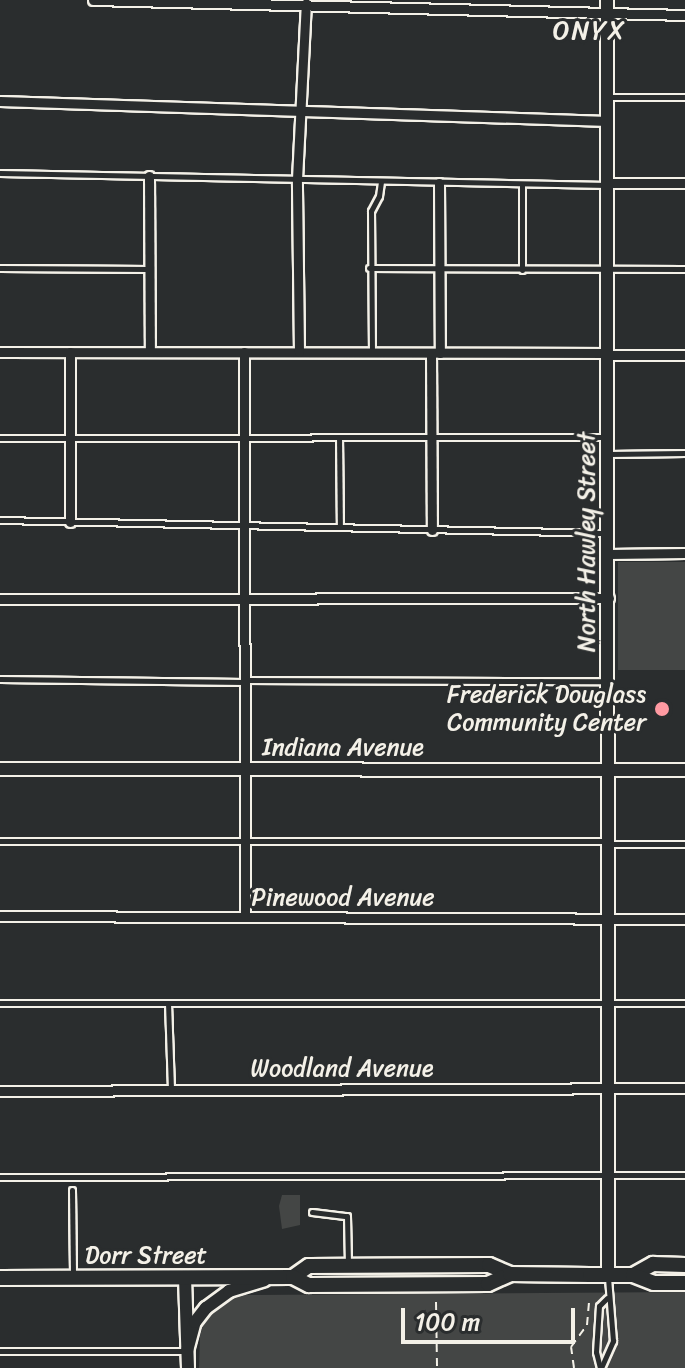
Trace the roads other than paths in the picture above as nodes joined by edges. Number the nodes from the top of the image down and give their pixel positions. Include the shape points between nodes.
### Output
1 (93, 0) edge
2 (607, 0) edge
3 (306, 3) edge
4 (685, 15) edge
5 (607, 16) junction
6 (608, 97) junction
7 (685, 97) edge
8 (0, 101) edge
9 (299, 111) junction
10 (608, 121) junction
11 (0, 173) edge
12 (149, 176) junction
13 (297, 179) junction
14 (381, 181) junction
15 (439, 183) junction
16 (685, 183) edge
17 (522, 184) junction
18 (608, 184) junction
19 (0, 268) edge
20 (369, 268) junction
21 (149, 269) junction
22 (440, 269) junction
23 (608, 269) junction
24 (685, 269) edge
25 (522, 270) junction
26 (0, 352) edge
27 (70, 352) junction
28 (150, 352) junction
29 (244, 352) junction
30 (299, 352) junction
31 (372, 353) junction
32 (436, 353) junction
33 (609, 354) junction
34 (685, 355) edge
35 (244, 437) junction
36 (339, 437) junction
37 (608, 437) junction
38 (0, 438) edge
39 (70, 438) junction
40 (431, 439) junction
41 (685, 453) edge
42 (608, 454) junction
43 (0, 520) edge
44 (70, 522) junction
45 (244, 526) junction
46 (340, 527) junction
47 (432, 530) junction
48 (609, 533) junction
49 (685, 553) edge
50 (609, 554) junction
51 (609, 598) junction
52 (0, 599) edge
53 (244, 600) junction
54 (0, 679) edge
55 (244, 681) junction
56 (609, 681) junction
57 (0, 769) edge
58 (244, 770) junction
59 (609, 770) junction
60 (685, 770) edge
61 (0, 841) edge
62 (244, 841) junction
63 (609, 842) junction
64 (685, 844) edge
65 (0, 916) edge
66 (245, 917) junction
67 (609, 919) junction
68 (685, 919) edge
69 (0, 1003) edge
70 (168, 1003) junction
71 (610, 1003) junction
72 (685, 1003) edge
73 (610, 1088) junction
74 (685, 1088) edge
75 (171, 1090) junction
76 (0, 1091) edge
77 (608, 1174) junction
78 (685, 1175) edge
79 (0, 1177) edge
80 (72, 1190) dead end
81 (312, 1212) dead end
82 (685, 1265) edge
83 (348, 1266) junction
84 (510, 1274) junction
85 (608, 1275) junction
86 (633, 1275) junction
87 (274, 1277) junction
88 (293, 1277) junction
89 (0, 1278) edge
90 (73, 1278) junction
91 (185, 1278) junction
92 (685, 1283) edge
93 (607, 1298) junction
94 (0, 1351) edge
95 (187, 1351) junction
96 (188, 1368) edge
97 (600, 1368) edge

1 - 3 street
2 - 5 street, North Hawley Street
3 - 5 street
3 - 9 street
4 - 5 street
5 - 6 street, North Hawley Street
6 - 7 lane
6 - 10 street, North Hawley Street
8 - 9 street
9 - 10 street
9 - 13 street
10 - 18 street, North Hawley Street
11 - 12 lane
12 - 13 lane
12 - 21 street
13 - 14 lane
13 - 30 street
14 - 15 lane
14 - 20 lane via 371,211
15 - 17 lane
15 - 22 street
16 - 18 street
17 - 18 lane
17 - 25 lane
18 - 23 street, North Hawley Street
19 - 21 lane
20 - 22 lane
20 - 31 lane
21 - 28 street
22 - 25 lane
22 - 32 street
23 - 24 lane
23 - 25 lane
23 - 33 street, North Hawley Street
26 - 27 street
27 - 28 street
27 - 39 street
28 - 29 street
29 - 30 street
29 - 35 street
30 - 31 street
31 - 32 street
32 - 33 street
32 - 40 street
33 - 34 street
33 - 37 street, North Hawley Street
35 - 36 lane
35 - 39 lane
35 - 45 street
36 - 40 lane
36 - 46 lane
37 - 40 lane
37 - 42 street, North Hawley Street
38 - 39 lane
39 - 44 street
40 - 47 street
41 - 42 lane
42 - 48 street, North Hawley Street
43 - 44 lane
44 - 45 lane
45 - 46 lane
45 - 53 street
46 - 47 lane
47 - 48 lane
48 - 50 street, North Hawley Street
49 - 50 street
50 - 51 street, North Hawley Street
51 - 53 street
51 - 56 street, North Hawley Street
52 - 53 street
53 - 55 street
54 - 55 lane
55 - 56 lane
55 - 58 street
56 - 59 street, North Hawley Street
57 - 58 street, Indiana Avenue
58 - 59 street, Indiana Avenue
58 - 62 street
59 - 60 street, Indiana Avenue
59 - 63 street, North Hawley Street
61 - 62 lane
62 - 63 lane
62 - 66 street
63 - 64 lane
63 - 67 street, North Hawley Street
65 - 66 street, Pinewood Avenue
66 - 67 street, Pinewood Avenue
67 - 68 street, Pinewood Avenue
67 - 71 street, North Hawley Street
69 - 70 lane
70 - 71 lane
70 - 75 lane
71 - 72 lane
71 - 73 street, North Hawley Street
73 - 74 street, Woodland Avenue
73 - 75 street, Woodland Avenue
73 - 77 street, North Hawley Street
75 - 76 street, Woodland Avenue
77 - 78 lane
77 - 79 lane
77 - 85 street, North Hawley Street
80 - 90 lane
81 - 83 lane via 347,1216
82 - 86 main road, Dorr Street via 653,1264
83 - 84 main road, Dorr Street via 489,1265
83 - 88 main road, Dorr Street via 309,1266
84 - 85 main road, Dorr Street
84 - 88 main road, Dorr Street via 488,1284 309,1285
85 - 86 main road, Dorr Street
85 - 93 lane
86 - 92 main road, Dorr Street via 654,1283
87 - 88 main road, Dorr Street
87 - 91 main road, Dorr Street
87 - 95 street via 216,1298 195,1322
89 - 90 main road, Dorr Street
90 - 91 main road, Dorr Street
91 - 95 street
93 - 97 lane via 599,1306
93 - 97 lane via 613,1307 612,1352
94 - 95 lane
95 - 96 street

